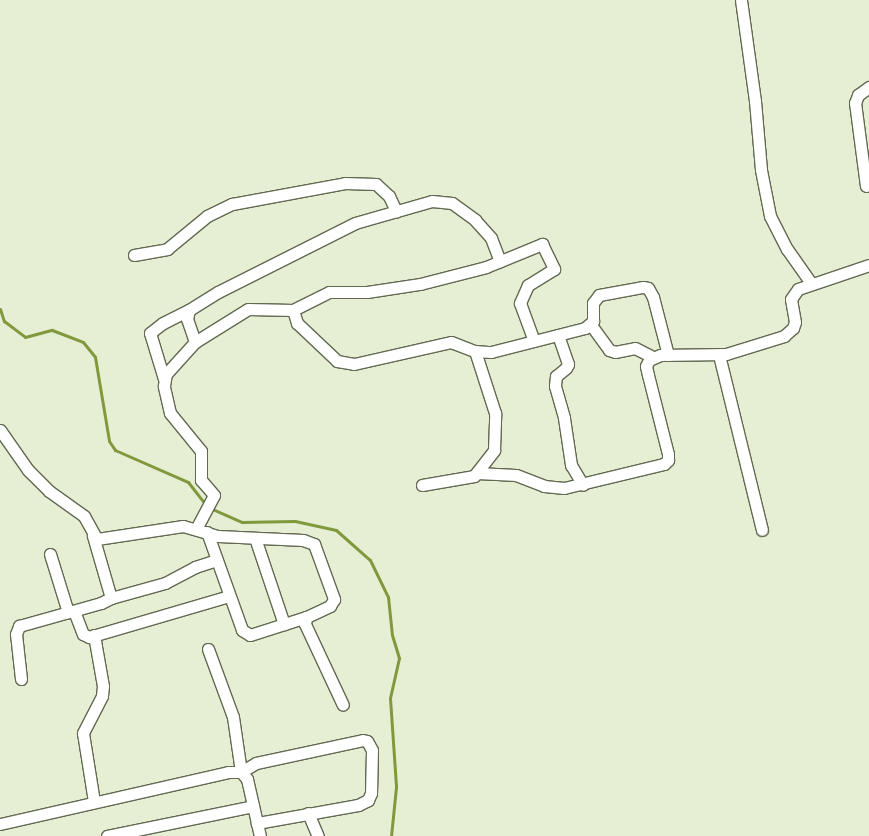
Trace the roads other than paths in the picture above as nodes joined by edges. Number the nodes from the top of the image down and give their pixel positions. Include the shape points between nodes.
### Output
1 (741, 0) edge
2 (869, 87) edge
3 (866, 186) dead end
4 (396, 211) junction
5 (134, 255) dead end
6 (500, 261) junction
7 (869, 265) edge
8 (811, 283) junction
9 (189, 310) junction
10 (293, 310) junction
11 (591, 325) junction
12 (558, 335) junction
13 (534, 341) junction
14 (195, 342) junction
15 (475, 351) junction
16 (668, 355) junction
17 (719, 355) junction
18 (653, 357) junction
19 (164, 379) junction
20 (0, 430) edge
21 (477, 474) junction
22 (422, 485) dead end
23 (583, 485) junction
24 (202, 530) junction
25 (762, 530) dead end
26 (93, 536) junction
27 (255, 538) junction
28 (50, 554) dead end
29 (216, 560) junction
30 (229, 596) junction
31 (111, 598) junction
32 (71, 612) junction
33 (306, 617) junction
34 (284, 624) junction
35 (94, 635) junction
36 (208, 649) dead end
37 (21, 679) dead end
38 (343, 705) dead end
39 (241, 772) junction
40 (94, 802) junction
41 (253, 806) junction
42 (308, 813) junction
43 (257, 822) junction
44 (0, 824) edge
45 (107, 836) edge
46 (260, 836) edge
47 (318, 836) edge

1 - 8 street via 755,101 761,170 770,216 787,249
2 - 3 street via 858,95 855,103
4 - 5 street via 389,196 376,184 345,183 232,204 207,216 167,249
4 - 6 street via 432,201 452,203 486,230
4 - 9 street via 355,223 218,292
6 - 10 street via 420,284 367,292 329,292
6 - 13 street via 542,244 554,265 549,272 528,285 520,303
7 - 8 street
8 - 17 street via 793,294 791,299 795,322 790,332 739,352
9 - 14 street via 186,314
9 - 19 street via 162,322 150,333
10 - 14 street via 248,309
10 - 15 street via 297,324 337,361 344,364 374,361 451,342
11 - 12 street
11 - 16 street via 592,303 599,295 648,288 653,297
11 - 18 street via 609,350 615,352 635,348
12 - 13 street
12 - 23 street via 568,364 556,376 555,386 564,418 571,465
13 - 15 street via 491,352
14 - 19 street via 170,368
15 - 21 street via 495,413 496,424 494,450
16 - 17 street
16 - 18 street
17 - 25 street
18 - 23 street via 646,366 668,460 654,468
19 - 24 street via 170,414 201,451 201,480 214,495 207,509
20 - 26 street via 28,470 49,491 84,516
21 - 22 street
21 - 23 street via 516,474 553,488
24 - 26 street via 183,526 102,540
24 - 27 street via 218,536
24 - 29 street
26 - 31 street
27 - 33 street via 303,540 314,544 334,599 330,606
27 - 34 street
28 - 32 street
29 - 30 street
29 - 31 street via 195,567 165,583
30 - 34 street via 238,623 246,633 259,632
30 - 35 street
31 - 32 street
32 - 35 street via 83,634
32 - 37 street via 23,624 16,629
33 - 34 street
33 - 38 street via 305,624
35 - 40 street via 103,686 102,696 84,732
36 - 39 street via 233,717
39 - 40 street via 228,772
39 - 41 street via 247,779
39 - 42 street via 256,763 367,741 372,750 368,800 358,805
40 - 44 street
41 - 43 street
41 - 45 street
42 - 43 street
42 - 47 street
43 - 46 street

